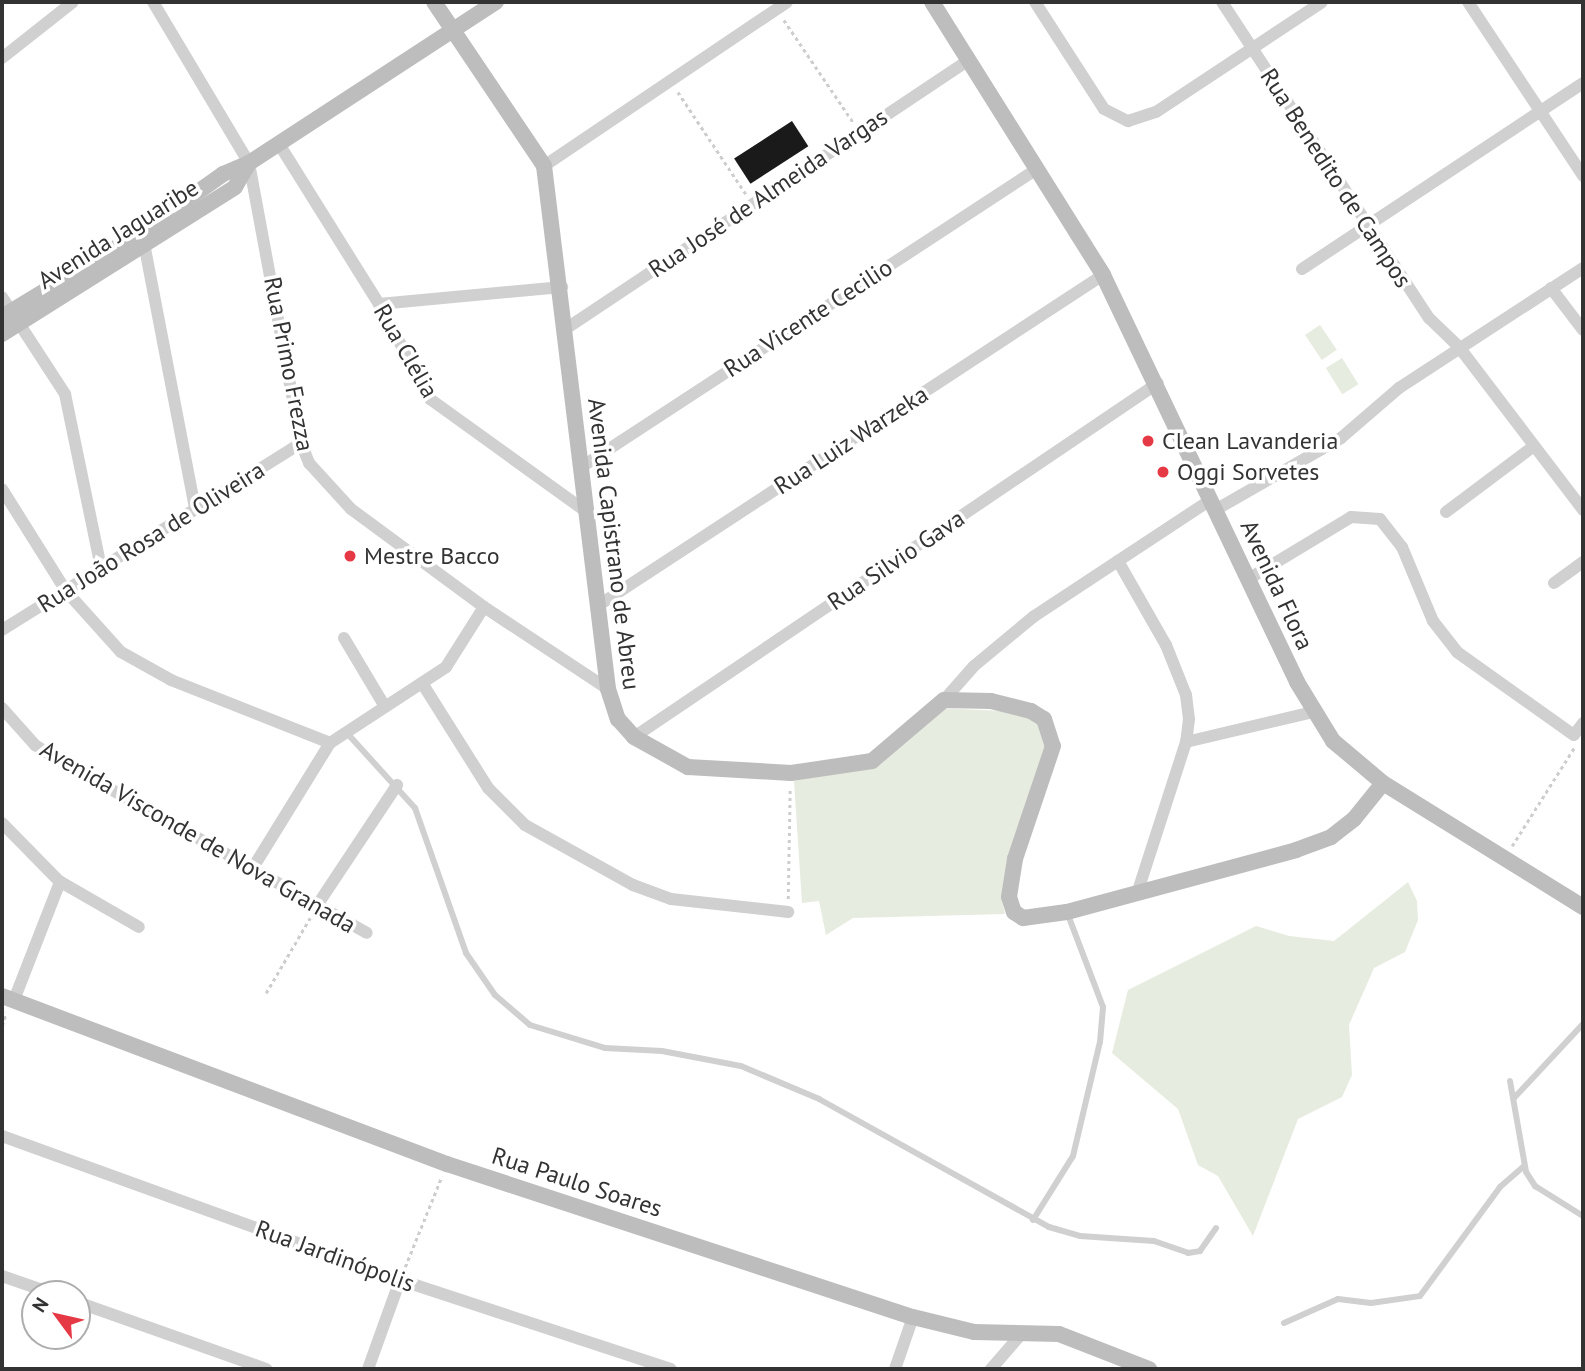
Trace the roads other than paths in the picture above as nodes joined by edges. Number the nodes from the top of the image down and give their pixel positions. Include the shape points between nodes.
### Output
1 (73, 2) edge
2 (153, 2) edge
3 (434, 2) edge
4 (496, 2) edge
5 (932, 2) edge
6 (1035, 2) edge
7 (1222, 2) edge
8 (1322, 2) edge
9 (1468, 2) edge
10 (782, 5) edge
11 (454, 31) junction
12 (1251, 48) junction
13 (2, 58) edge
14 (969, 60) junction
15 (1583, 83) edge
16 (1541, 113) junction
17 (279, 144) junction
18 (249, 163) junction
19 (544, 166) junction
20 (1037, 169) junction
21 (1583, 176) edge
22 (1365, 226) junction
23 (143, 239) junction
24 (1583, 268) edge
25 (1302, 269) dead end
26 (1103, 275) junction
27 (562, 288) junction
28 (1551, 288) junction
29 (2, 297) edge
30 (379, 304) junction
31 (11, 317) edge
32 (567, 328) junction
33 (1583, 331) edge
34 (2, 334) edge
35 (1459, 347) junction
36 (1158, 383) junction
37 (301, 443) junction
38 (1534, 446) junction
39 (580, 467) junction
40 (2, 489) edge
41 (1214, 504) junction
42 (195, 509) junction
43 (584, 510) junction
44 (1583, 510) edge
45 (1446, 512) dead end
46 (1118, 561) junction
47 (1583, 562) edge
48 (101, 568) junction
49 (1250, 578) junction
50 (1554, 583) dead end
51 (66, 591) junction
52 (599, 605) junction
53 (484, 607) junction
54 (2, 630) edge
55 (344, 638) dead end
56 (422, 682) junction
57 (608, 689) junction
58 (944, 700) junction
59 (384, 705) junction
60 (2, 708) edge
61 (1313, 712) junction
62 (1583, 723) edge
63 (345, 731) junction
64 (634, 737) junction
65 (1186, 742) junction
66 (330, 743) junction
67 (1383, 783) junction
68 (397, 785) junction
69 (2, 823) edge
70 (254, 866) junction
71 (60, 882) junction
72 (1137, 894) junction
73 (318, 904) junction
74 (1583, 907) edge
75 (788, 912) road end
76 (1067, 912) junction
77 (139, 927) dead end
78 (367, 933) dead end
79 (8, 998) edge
80 (1583, 1024) edge
81 (1510, 1082) dead end
82 (1514, 1098) junction
83 (2, 1136) edge
84 (1524, 1166) junction
85 (1583, 1216) edge
86 (1033, 1220) junction
87 (1216, 1228) dead end
88 (2, 1276) edge
89 (400, 1280) junction
90 (21, 1283) edge
91 (91, 1307) edge
92 (913, 1317) junction
93 (1284, 1323) dead end
94 (1023, 1332) junction
95 (266, 1369) edge
96 (368, 1369) edge
97 (671, 1369) edge
98 (895, 1369) edge
99 (990, 1369) edge
100 (1149, 1369) edge

1 - 13 street
2 - 18 street, Rua Primo Frezza
3 - 11 street, Avenida Capistrano de Abreu
4 - 11 street, Avenida Jaguaribe
5 - 14 street, Avenida Flora
6 - 12 street via 1104,109 1118,119 1136,120 1156,112
7 - 12 street, Rua Benedito de Campos
8 - 12 street
9 - 16 street
10 - 19 street
11 - 17 street, Avenida Jaguaribe
11 - 19 street, Avenida Capistrano de Abreu
12 - 22 street, Rua Benedito de Campos
14 - 20 street, Avenida Flora
14 - 32 street, Rua José de Almeida Vargas
15 - 16 street
16 - 21 street
16 - 22 street
17 - 18 street, Avenida Jaguaribe
17 - 30 street, Rua Clélia
18 - 23 street, Avenida Jaguaribe via 235,187
18 - 37 street, Rua Primo Frezza
19 - 27 street, Avenida Capistrano de Abreu
20 - 26 street, Avenida Flora
20 - 39 street, Rua Vicente Cecilio
22 - 25 street
22 - 35 street, Rua Benedito de Campos via 1429,318
23 - 31 street, Avenida Jaguaribe
23 - 42 street
24 - 28 street
26 - 36 street, Avenida Flora
26 - 52 street, Rua Luiz Warzeka
27 - 30 street
27 - 32 street, Avenida Capistrano de Abreu
28 - 33 street
28 - 35 street
29 - 31 street
30 - 43 street, Rua Clélia via 430,399
31 - 34 street, Avenida Jaguaribe
31 - 48 street via 68,403
32 - 39 street, Avenida Capistrano de Abreu
35 - 38 street, Rua Benedito de Campos
35 - 41 street via 1393,393 1341,439
36 - 41 street, Avenida Flora
36 - 64 street, Rua Silvio Gava
37 - 42 street, Rua João Rosa de Oliveira
37 - 53 street, Rua Primo Frezza via 316,473 340,500
38 - 44 street, Rua Benedito de Campos
38 - 45 street
39 - 43 street, Avenida Capistrano de Abreu
40 - 51 street
41 - 46 street
41 - 49 street, Avenida Flora
42 - 48 street, Rua João Rosa de Oliveira
43 - 52 street, Avenida Capistrano de Abreu
46 - 58 street via 1033,618 974,666
46 - 65 street via 1178,672 1189,719
47 - 50 street
48 - 51 street, Rua João Rosa de Oliveira
49 - 61 street, Avenida Flora
49 - 62 street via 1351,517 1380,519 1402,547 1433,621 1457,652 1574,735
51 - 54 street, Rua João Rosa de Oliveira
51 - 66 street via 113,645 133,659 171,680
52 - 57 street, Avenida Capistrano de Abreu
53 - 56 street via 450,663
53 - 57 street, Rua Primo Frezza
55 - 59 street
56 - 59 street
56 - 75 street via 488,788 525,825 605,871 671,900
57 - 64 street, Avenida Capistrano de Abreu via 618,719
58 - 64 street, Avenida Capistrano de Abreu via 872,761 791,773 688,767
58 - 76 street via 991,702 1031,711 1050,729 1053,746 1048,770 1015,859 1009,897 1014,912 1023,918
59 - 63 street
60 - 70 street, Avenida Visconde de Nova Granada via 29,739 57,759
61 - 65 street
61 - 67 street, Avenida Flora via 1333,741
63 - 66 street
63 - 68 lane
65 - 72 street
66 - 70 street
67 - 72 street via 1354,819 1331,837
67 - 74 street, Avenida Flora
68 - 73 street
68 - 86 lane via 422,823 466,953 477,973 516,1016 550,1034 606,1048 662,1051 741,1066 819,1099
69 - 71 street
70 - 73 street, Avenida Visconde de Nova Granada
71 - 77 street
71 - 79 street
72 - 76 street
73 - 78 street, Avenida Visconde de Nova Granada
76 - 86 lane via 1104,1007 1073,1156
79 - 92 street, Rua Paulo Soares via 447,1164
80 - 82 lane
81 - 82 lane
82 - 84 lane
83 - 89 street, Rua Jardinópolis
84 - 85 lane via 1535,1186
84 - 93 lane via 1500,1187 1420,1297 1371,1303 1338,1299
86 - 87 lane via 1080,1236 1154,1241 1188,1253 1200,1251
88 - 90 street
89 - 96 street
89 - 97 street, Rua Jardinópolis
91 - 95 street
92 - 94 street, Rua Paulo Soares via 974,1332
92 - 98 street
94 - 99 street
94 - 100 street, Rua Paulo Soares via 1059,1334

